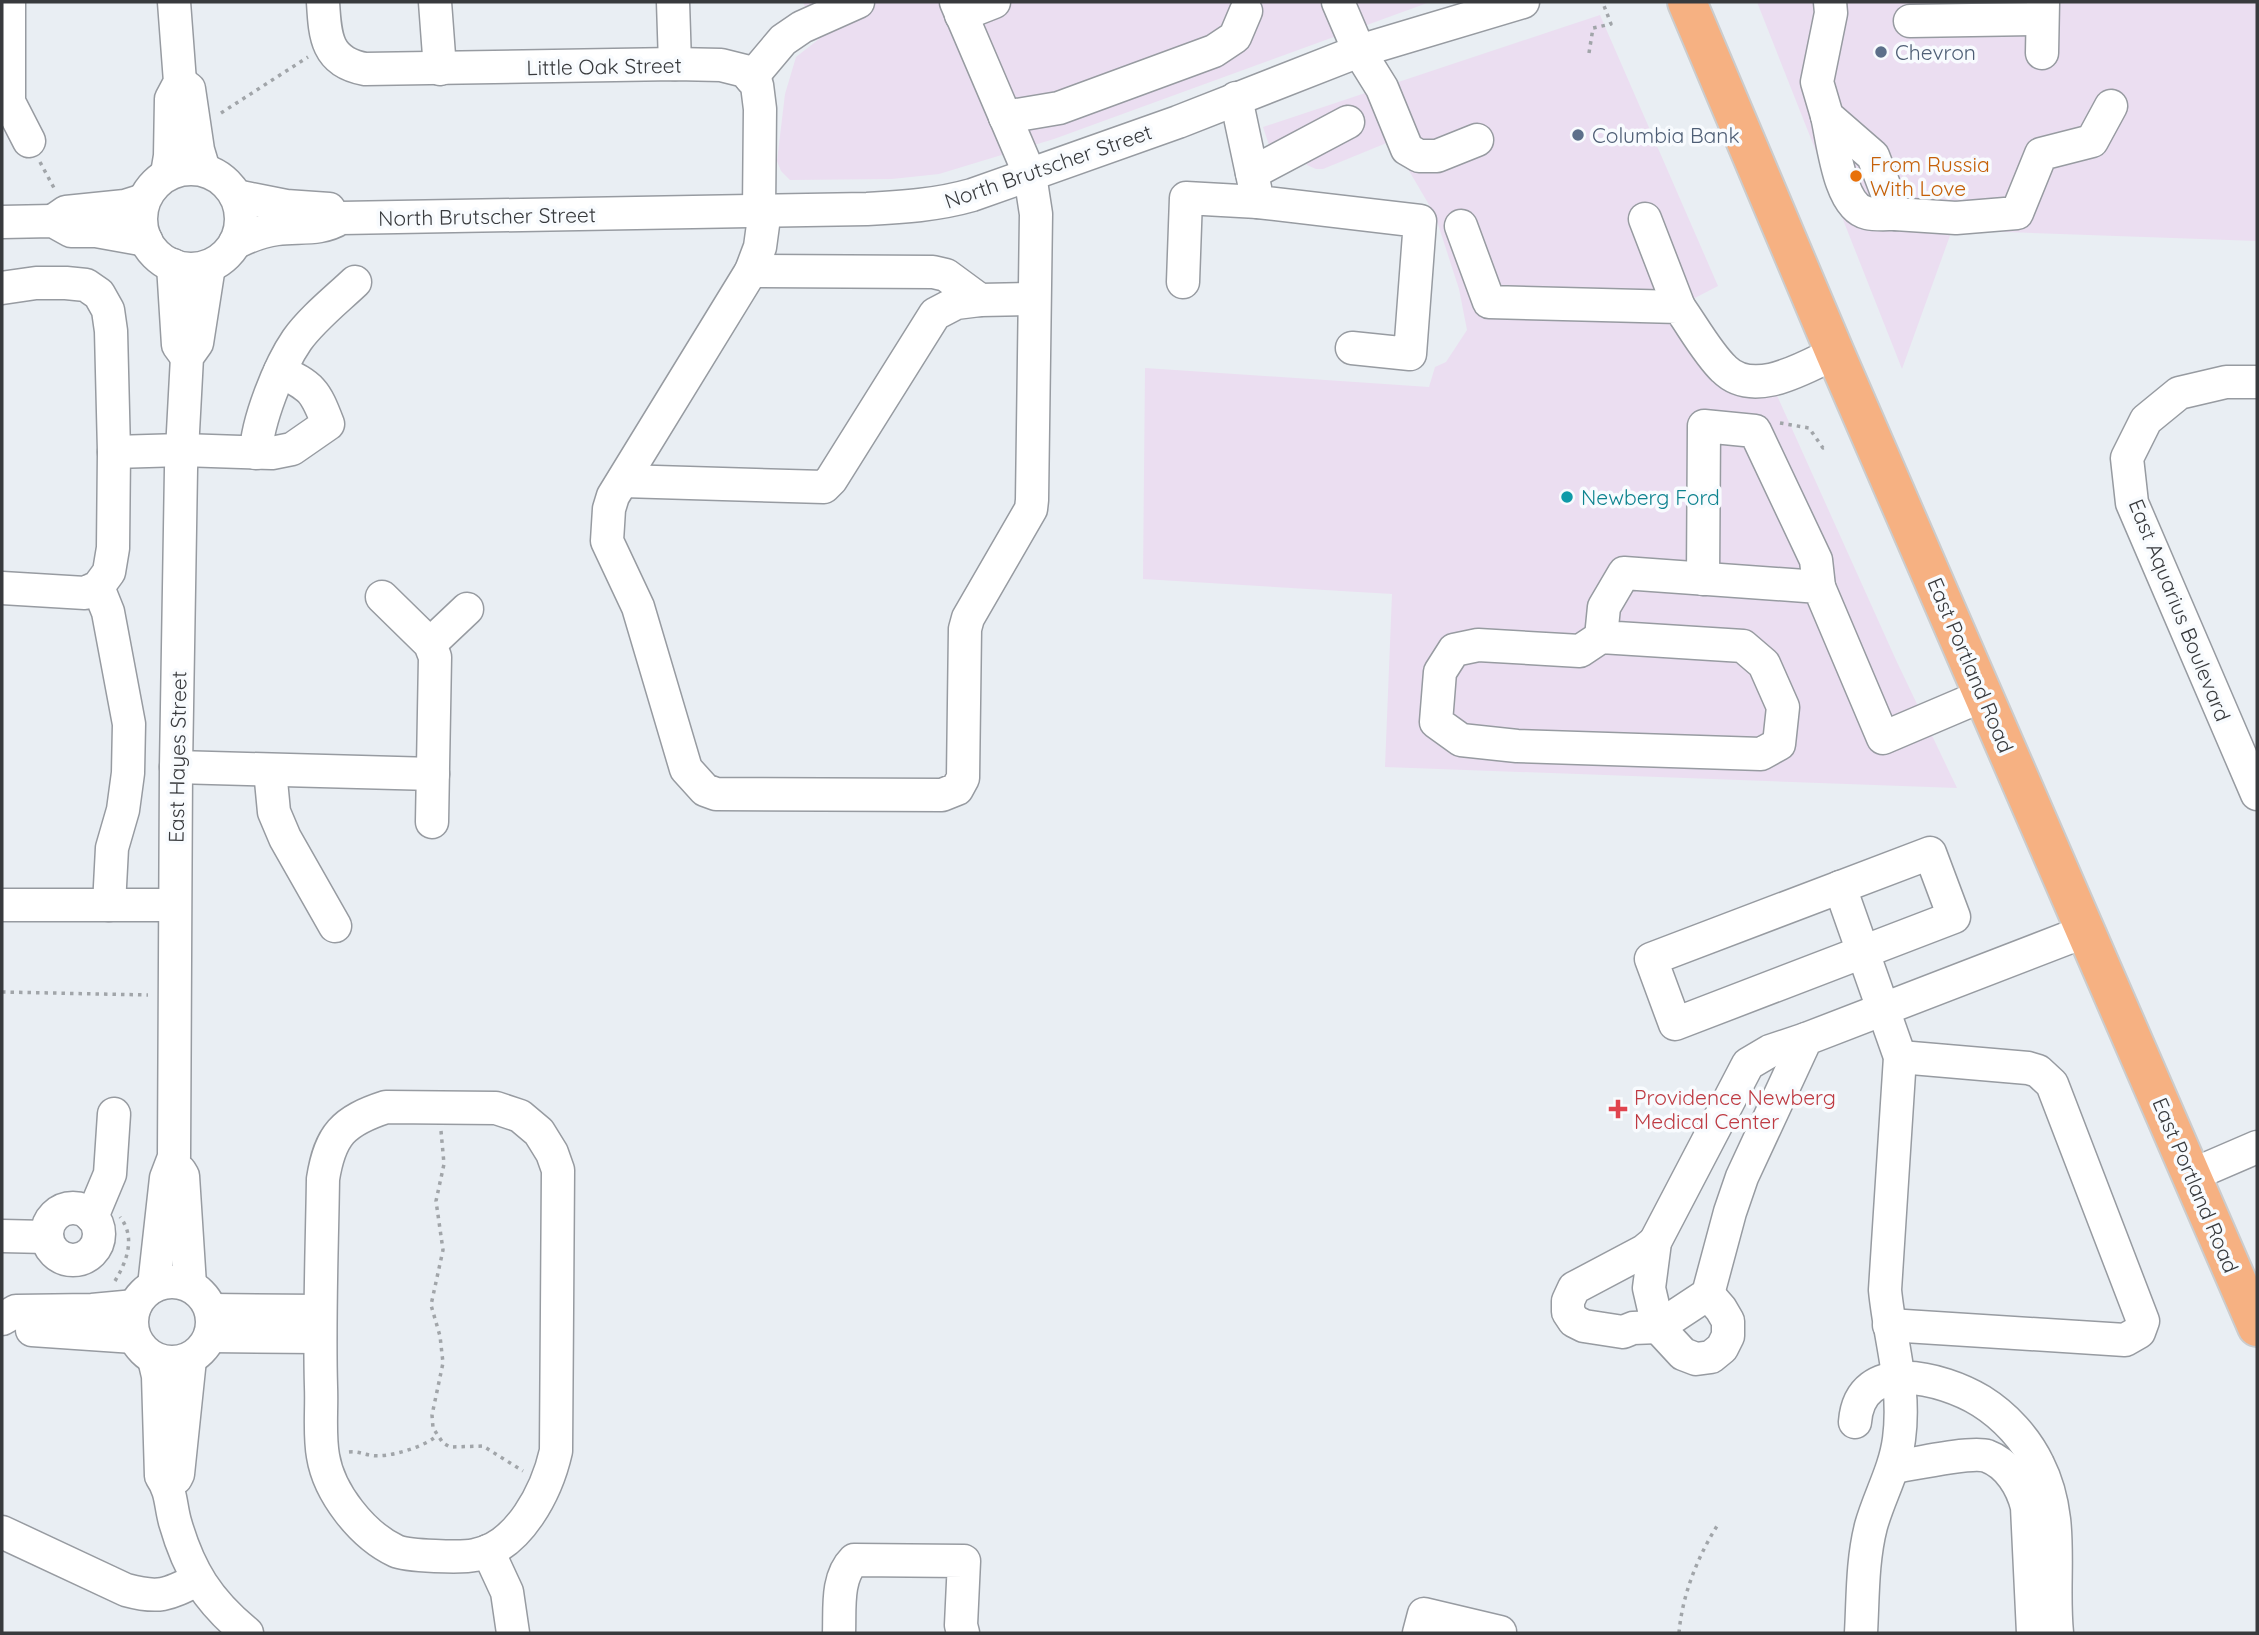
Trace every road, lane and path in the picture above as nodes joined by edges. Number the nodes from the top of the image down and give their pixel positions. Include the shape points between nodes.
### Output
1 (9, 2) edge
2 (174, 2) edge
3 (323, 2) edge
4 (435, 2) edge
5 (673, 2) edge
6 (858, 2) edge
7 (993, 2) edge
8 (1338, 2) edge
9 (1523, 2) edge
10 (1687, 2) edge
11 (1830, 2) edge
12 (1603, 3) edge
13 (959, 8) edge
14 (2043, 10) edge
15 (1246, 11) dead end
16 (1910, 21) dead end
17 (328, 44) junction
18 (1359, 51) junction
19 (1589, 53) dead end
20 (2042, 53) dead end
21 (675, 64) junction
22 (440, 69) junction
23 (751, 78) junction
24 (180, 82) junction
25 (1236, 98) junction
26 (2111, 106) dead end
27 (221, 113) dead end
28 (1005, 117) junction
29 (1348, 122) dead end
30 (1477, 140) dead end
31 (29, 141) dead end
32 (204, 170) junction
33 (167, 174) junction
34 (1030, 175) junction
35 (1255, 187) junction
36 (236, 197) junction
37 (144, 200) junction
38 (762, 210) junction
39 (341, 218) junction
40 (1645, 219) dead end
41 (53, 221) junction
42 (2, 222) edge
43 (1461, 226) dead end
44 (146, 240) junction
45 (235, 243) junction
46 (173, 265) junction
47 (209, 266) junction
48 (751, 271) junction
49 (355, 282) dead end
50 (1183, 282) dead end
51 (2, 288) edge
52 (1034, 299) junction
53 (980, 300) junction
54 (1679, 307) junction
55 (1352, 348) dead end
56 (1835, 353) junction
57 (187, 357) junction
58 (280, 372) junction
59 (2257, 383) edge
60 (1755, 430) junction
61 (1827, 446) dead end
62 (183, 450) junction
63 (114, 452) junction
64 (256, 453) junction
65 (623, 481) junction
66 (1703, 579) junction
67 (2, 587) edge
68 (99, 587) junction
69 (1819, 587) junction
70 (382, 597) dead end
71 (467, 609) dead end
72 (1601, 637) junction
73 (430, 644) junction
74 (1984, 695) junction
75 (2248, 746) edge
76 (176, 767) junction
77 (270, 770) junction
78 (433, 774) junction
79 (2257, 794) edge
80 (432, 821) dead end
81 (1840, 887) junction
82 (2, 905) edge
83 (108, 905) junction
84 (174, 905) junction
85 (335, 926) dead end
86 (2086, 930) junction
87 (1864, 951) junction
88 (2, 992) edge
89 (154, 995) dead end
90 (1885, 1010) junction
91 (1806, 1039) junction
92 (1900, 1057) junction
93 (441, 1108) junction
94 (114, 1114) dead end
95 (2257, 1147) edge
96 (174, 1157) junction
97 (2192, 1175) junction
98 (97, 1205) junction
99 (2, 1236) edge
100 (1655, 1242) junction
101 (190, 1286) junction
102 (133, 1294) junction
103 (1708, 1294) junction
104 (2, 1320) edge
105 (320, 1324) junction
106 (1889, 1325) junction
107 (1658, 1327) junction
108 (2257, 1327) edge
109 (204, 1335) junction
110 (144, 1348) junction
111 (1900, 1377) junction
112 (1855, 1422) dead end
113 (435, 1432) junction
114 (323, 1457) junction
115 (1894, 1467) junction
116 (551, 1472) junction
117 (169, 1488) junction
118 (1717, 1526) dead end
119 (2, 1532) edge
120 (488, 1551) junction
121 (197, 1580) junction
122 (2043, 1587) junction
123 (1500, 1632) edge
124 (247, 1633) edge
125 (513, 1633) edge
126 (839, 1633) edge
127 (963, 1633) edge
128 (1419, 1633) edge
129 (1679, 1633) edge
130 (1860, 1633) edge
131 (2033, 1633) edge
132 (2057, 1633) edge

1 - 31 street via 9,102
2 - 24 street
3 - 17 street
4 - 22 street
5 - 21 street
6 - 23 street via 783,40
7 - 13 street
8 - 18 street
9 - 18 street, North Brutscher Street
10 - 56 highway, East Portland Road
11 - 26 street via 1817,82 1827,116 1873,156 1895,214 1955,218 2017,212 2041,154 2092,141
12 - 19 path via 1611,24 1593,28
13 - 28 street
14 - 16 street
14 - 20 street
15 - 28 street via 1235,37 1214,51 1059,108
17 - 22 street, Little Oak Street via 338,58 365,69
17 - 27 path
18 - 25 street, North Brutscher Street
18 - 30 street via 1382,88 1407,149 1419,156 1437,156
21 - 22 street, Little Oak Street
21 - 23 street, Little Oak Street via 721,65 745,71
23 - 38 street via 757,85 760,109
24 - 32 street via 189,89
24 - 33 street via 170,99
25 - 34 street, North Brutscher Street
25 - 35 street
28 - 34 street
29 - 35 street
32 - 33 street
32 - 36 street via 218,177
33 - 37 street
34 - 38 street, North Brutscher Street via 972,195 912,207
34 - 52 street via 1036,214
35 - 50 street via 1186,198
35 - 55 street via 1420,221 1410,354
36 - 39 street, North Brutscher Street via 327,208
36 - 45 street via 240,228
37 - 41 street via 66,212
37 - 44 street via 141,220
38 - 39 street, North Brutscher Street
38 - 48 street via 760,247
39 - 45 street, North Brutscher Street via 328,226 253,233
40 - 54 street
41 - 42 street
41 - 44 street via 71,231
43 - 54 street via 1489,302
44 - 46 street
45 - 47 street
46 - 47 street via 188,269
46 - 57 street, East Hayes Street via 178,345
47 - 57 street, East Hayes Street via 197,343
48 - 53 street via 933,272 946,275
48 - 65 street
49 - 58 street via 298,338
51 - 63 street via 66,283 86,285 99,295 108,310 111,331
52 - 53 street
52 - 65 street via 1031,509 965,629 963,778 957,789 942,795 716,794 696,783 686,769 638,607 607,541 609,509
53 - 65 street via 956,303 935,314 824,487
54 - 56 street via 1725,371 1745,380 1775,379
56 - 74 highway, East Portland Road
57 - 62 street, East Hayes Street
58 - 64 street
58 - 64 street via 302,382 318,397 328,424 292,449
59 - 75 street, East Aquarius Boulevard via 2226,382 2179,393 2146,420 2127,458 2132,503
60 - 61 path via 1783,422 1809,428 1823,448
60 - 66 street via 1703,426
60 - 69 street via 1816,559
62 - 63 street
62 - 64 street
62 - 76 street, East Hayes Street
63 - 68 street via 113,548 109,572
66 - 69 street
66 - 72 street via 1624,573 1604,607
67 - 68 street via 85,593
68 - 83 street via 129,724 128,773 112,848
69 - 74 street via 1883,738
70 - 73 street
71 - 73 street
72 - 72 street via 1580,650 1478,645 1454,650 1440,672 1436,722 1461,740 1517,746 1761,754 1779,744 1783,707 1764,664 1743,646
73 - 78 street via 435,657
74 - 86 highway, East Portland Road
75 - 79 street, East Aquarius Boulevard
76 - 77 street
76 - 84 street, East Hayes Street
77 - 78 street
77 - 85 street via 279,825
78 - 80 street
81 - 87 street
81 - 87 street via 1930,853 1950,904 1954,917
81 - 87 street via 1651,959 1675,1024
82 - 83 street
83 - 84 street
84 - 96 street, East Hayes Street
86 - 90 street
86 - 97 highway, East Portland Road
87 - 90 street
88 - 89 path
90 - 91 street
90 - 92 street
91 - 100 street via 1748,1064
91 - 103 street via 1742,1177
92 - 106 street via 1885,1290
92 - 106 street via 2028,1068 2046,1076 2143,1321 2139,1332 2125,1339
93 - 105 street via 386,1107 350,1122 336,1136 323,1179
93 - 113 path via 444,1164 436,1201 443,1250 431,1305 443,1363 432,1415
93 - 116 street via 496,1108 520,1116 539,1132 558,1170 556,1451
94 - 98 street via 110,1174
95 - 97 street
96 - 101 street, East Hayes Street via 183,1176
96 - 102 street, East Hayes Street
97 - 108 highway, East Portland Road
98 - 99 street via 62,1210 51,1221 47,1237
98 - 102 path via 116,1210 129,1232 125,1259
100 - 107 street via 1649,1288
100 - 107 street via 1574,1288 1568,1301 1574,1321 1584,1326 1623,1332
101 - 102 street via 174,1281
101 - 109 street via 200,1293
102 - 104 street via 92,1310 16,1311
102 - 110 street via 131,1322
103 - 107 street
103 - 107 street via 1728,1321 1728,1336 1711,1357 1696,1359 1683,1354
104 - 110 street via 17,1329
105 - 109 street
105 - 114 street
106 - 111 street
109 - 110 street via 179,1363 164,1362
109 - 117 street via 178,1474
110 - 117 street via 158,1376 161,1476
111 - 112 street via 1872,1387 1861,1398
111 - 115 street via 1901,1415
111 - 122 street via 1932,1381 1980,1401 2022,1438 2049,1488 2055,1515
113 - 114 path via 434,1438 419,1447 378,1455 355,1452
113 - 116 path via 450,1447 483,1446 524,1472
114 - 120 street via 333,1486 352,1514 369,1533 396,1551 474,1556
115 - 122 street via 1986,1455 2006,1469 2024,1493
115 - 130 street via 1867,1548
116 - 120 street via 539,1500 510,1537
117 - 121 street via 173,1518
118 - 129 path via 1692,1579
119 - 121 street via 148,1596 170,1593
120 - 125 street via 508,1592
121 - 124 street via 224,1614
122 - 131 street
122 - 132 street
123 - 128 street via 1424,1614
126 - 127 street via 846,1568 854,1560 868,1560 964,1561

